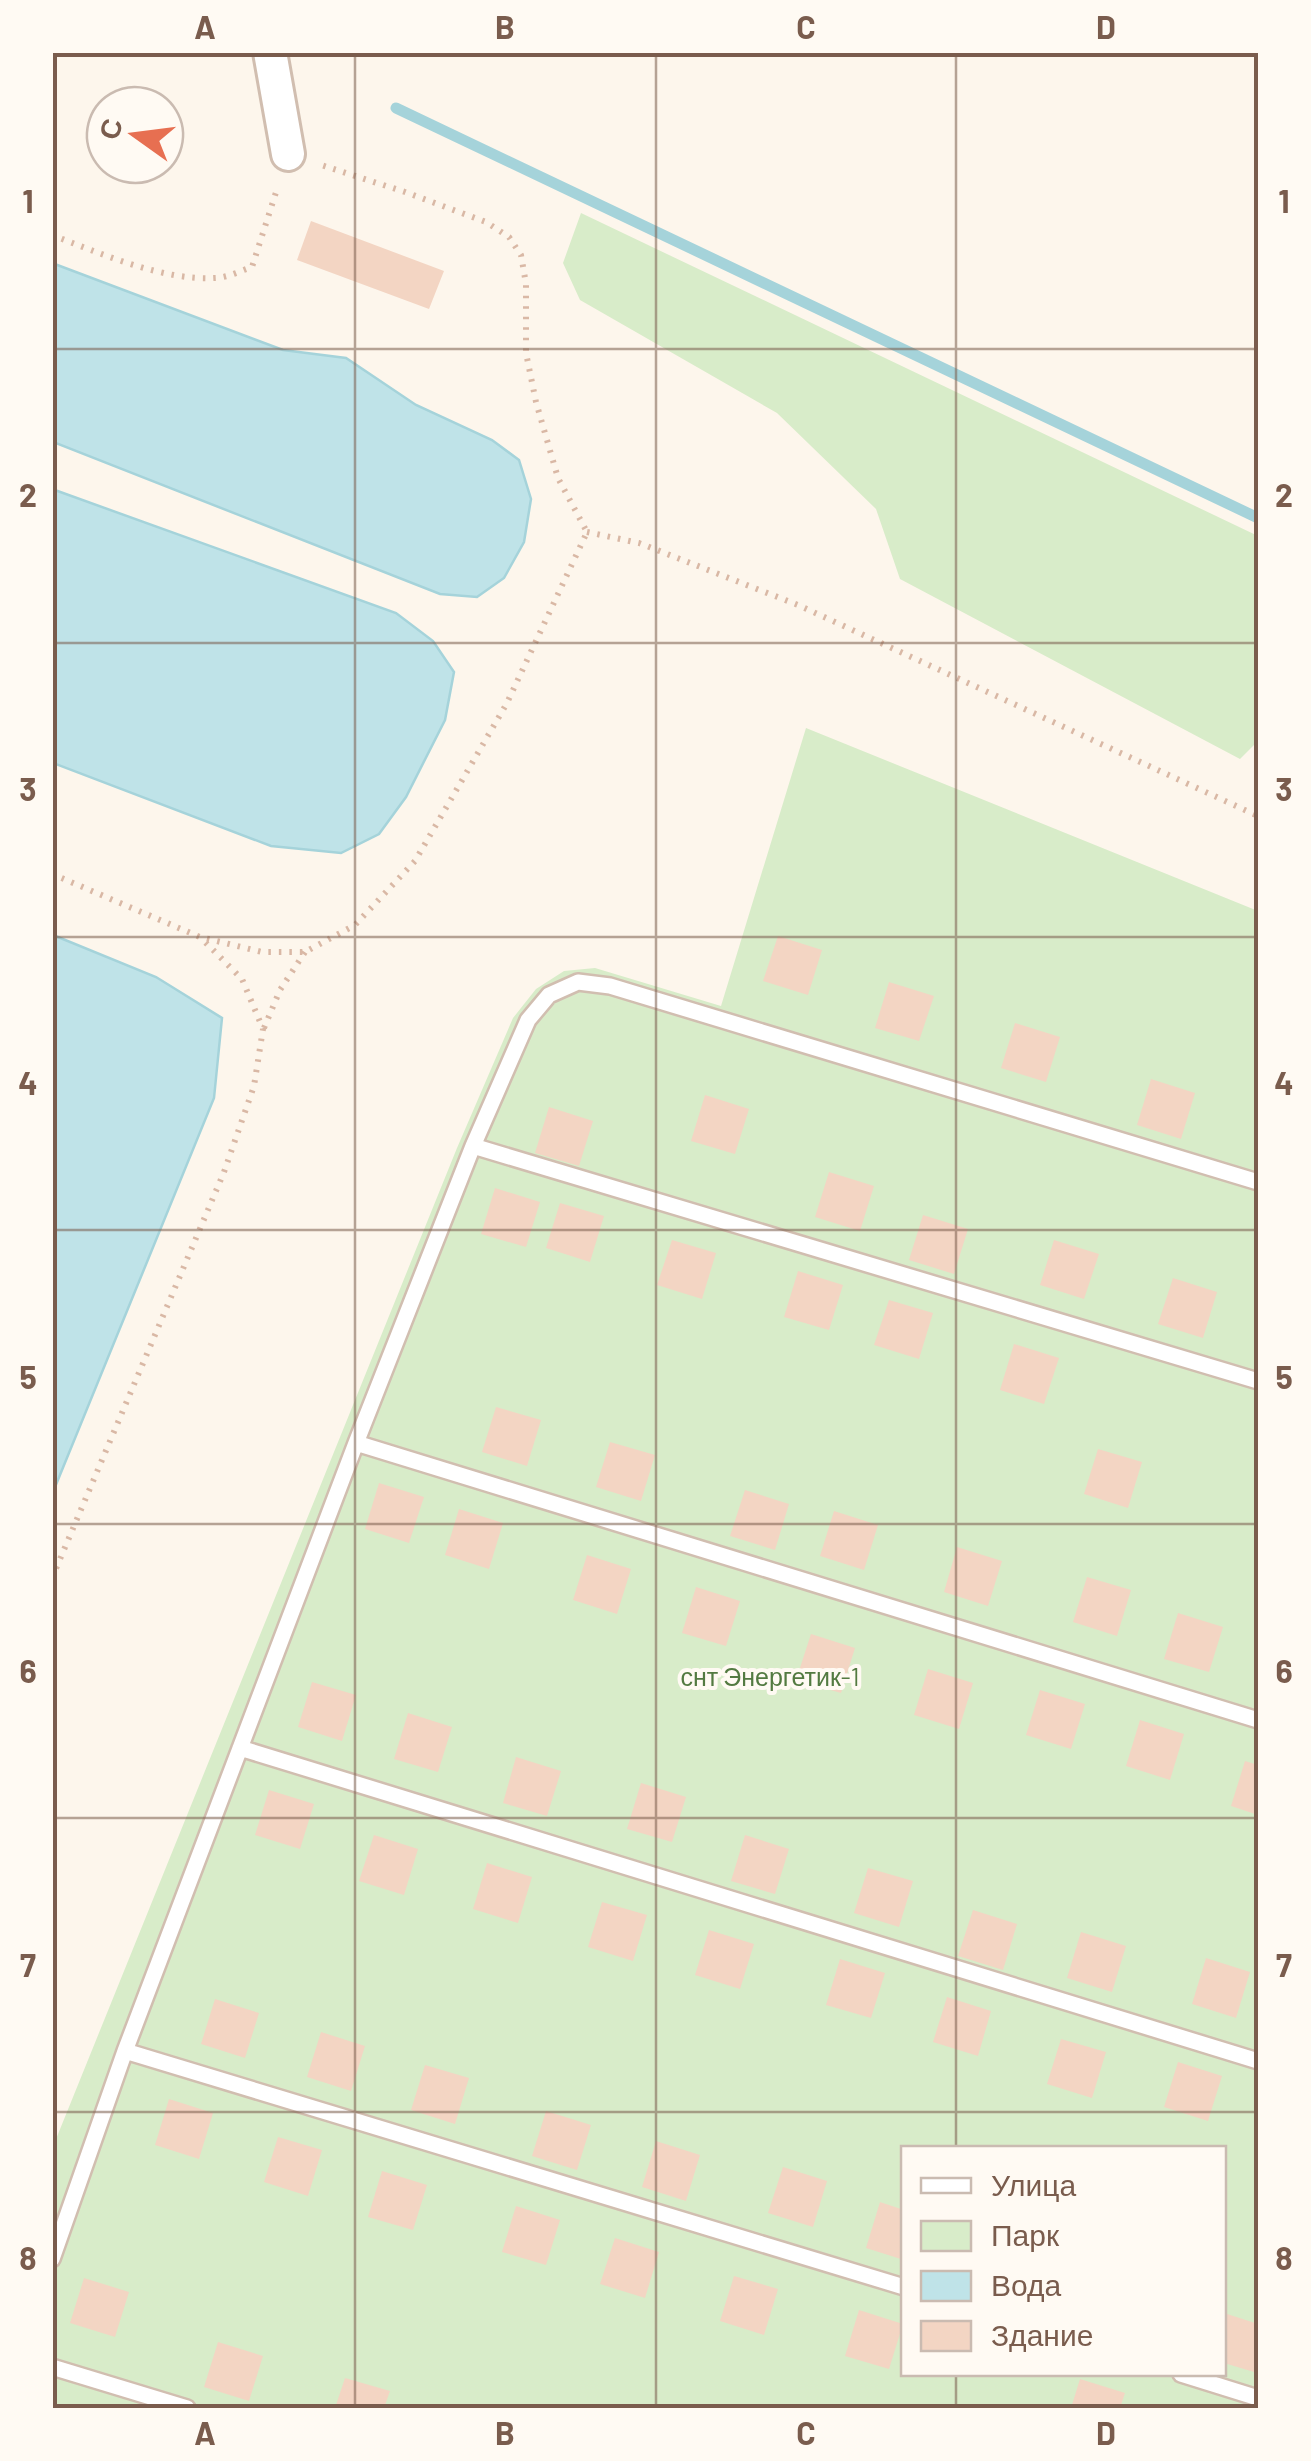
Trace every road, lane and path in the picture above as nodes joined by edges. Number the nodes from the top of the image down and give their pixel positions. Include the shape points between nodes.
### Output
1 (270, 52) edge
2 (288, 154) junction
3 (52, 235) edge
4 (587, 532) junction
5 (1258, 816) edge
6 (52, 874) edge
7 (200, 937) junction
8 (305, 952) junction
9 (263, 1030) junction
10 (473, 1146) junction
11 (1258, 1182) edge
12 (1258, 1381) edge
13 (356, 1443) junction
14 (52, 1578) edge
15 (1258, 1720) edge
16 (240, 1748) junction
17 (125, 2050) junction
18 (1258, 2061) edge
19 (52, 2259) edge
20 (901, 2286) edge
21 (52, 2367) edge
22 (1187, 2376) edge
23 (1258, 2398) edge
24 (187, 2408) edge

1 - 2 street
2 - 3 path via 252,267 219,278 170,275
2 - 4 path via 486,222 509,236 526,284 526,354 536,402 558,478
4 - 5 path via 638,543 798,604
4 - 8 path via 507,703 415,861 355,925
6 - 7 path
7 - 8 path via 262,952
7 - 9 path via 242,979
8 - 9 path
9 - 14 path via 254,1086 224,1172
10 - 11 lane via 528,1020 549,995 578,982 610,986
10 - 12 lane
10 - 13 lane
13 - 15 lane
13 - 16 lane
16 - 17 lane
16 - 18 lane
17 - 19 lane
17 - 20 lane
21 - 24 lane
22 - 23 lane

